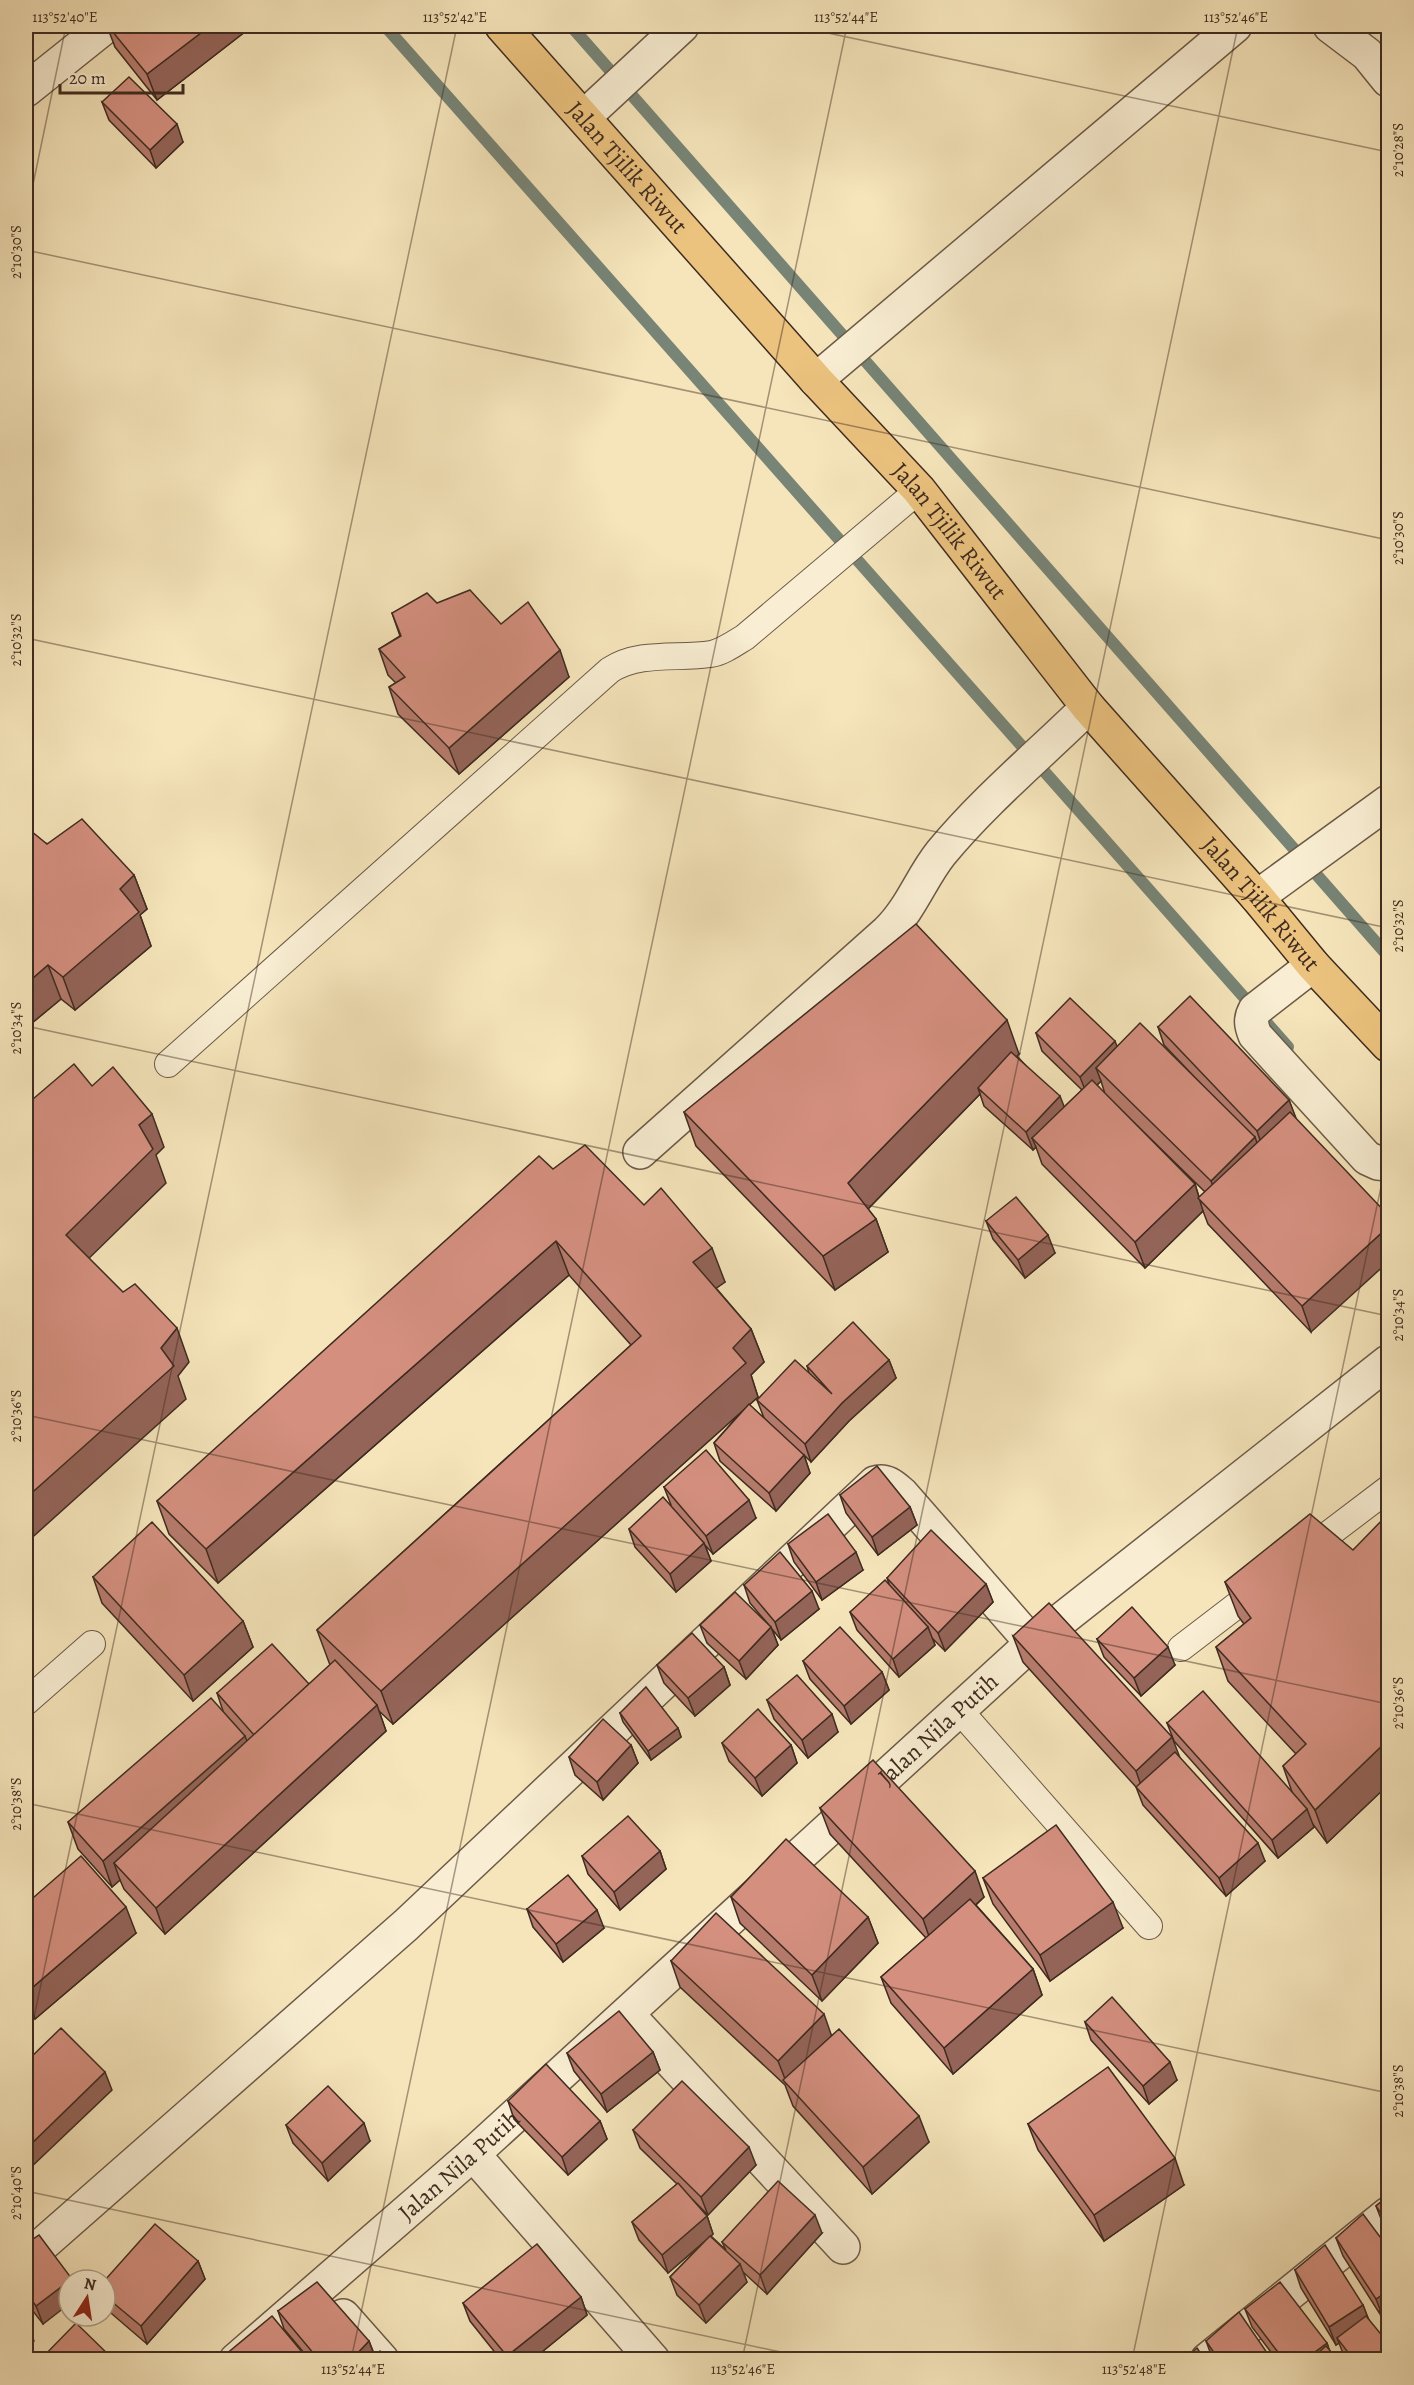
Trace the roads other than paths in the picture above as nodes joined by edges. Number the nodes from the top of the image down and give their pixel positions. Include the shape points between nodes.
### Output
1 (106, 26) edge
2 (502, 26) edge
3 (682, 26) edge
4 (1235, 26) edge
5 (1330, 26) edge
6 (1389, 80) edge
7 (26, 90) edge
8 (584, 117) junction
9 (816, 380) junction
10 (920, 490) junction
11 (1088, 707) junction
12 (1389, 802) edge
13 (1257, 897) junction
14 (1313, 965) junction
15 (1389, 1045) edge
16 (168, 1064) dead end
17 (640, 1152) dead end
18 (1389, 1164) edge
19 (1389, 1362) edge
20 (1389, 1489) edge
21 (92, 1644) dead end
22 (1032, 1644) junction
23 (1181, 1648) dead end
24 (26, 1702) edge
25 (960, 1710) junction
26 (1149, 1926) dead end
27 (627, 2014) junction
28 (473, 2154) junction
29 (1389, 2214) edge
30 (843, 2247) dead end
31 (26, 2259) edge
32 (318, 2288) junction
33 (236, 2360) edge
34 (382, 2360) edge
35 (653, 2360) edge
36 (1207, 2360) edge

1 - 7 street
2 - 8 highway, Jalan Tjilik Riwut
3 - 8 street
4 - 9 street
5 - 6 street via 1367,54
8 - 9 highway, Jalan Tjilik Riwut
9 - 10 highway, Jalan Tjilik Riwut
10 - 11 highway, Jalan Tjilik Riwut
10 - 16 lane via 729,647 713,653 633,659 610,670
11 - 13 highway, Jalan Tjilik Riwut
11 - 17 street via 959,831 927,872 896,924
12 - 13 street
13 - 14 highway, Jalan Tjilik Riwut
14 - 15 highway, Jalan Tjilik Riwut
14 - 18 street via 1255,1010 1251,1025 1255,1035 1367,1158
19 - 22 street, Jalan Nila Putih
20 - 23 lane
21 - 24 lane
22 - 25 street, Jalan Nila Putih
22 - 31 street via 902,1494 891,1484 875,1483 406,1925
25 - 26 lane
25 - 27 street, Jalan Nila Putih
27 - 28 street, Jalan Nila Putih
27 - 30 street
28 - 32 street, Jalan Nila Putih
28 - 35 street
29 - 36 street
32 - 33 street, Jalan Nila Putih
32 - 34 street

